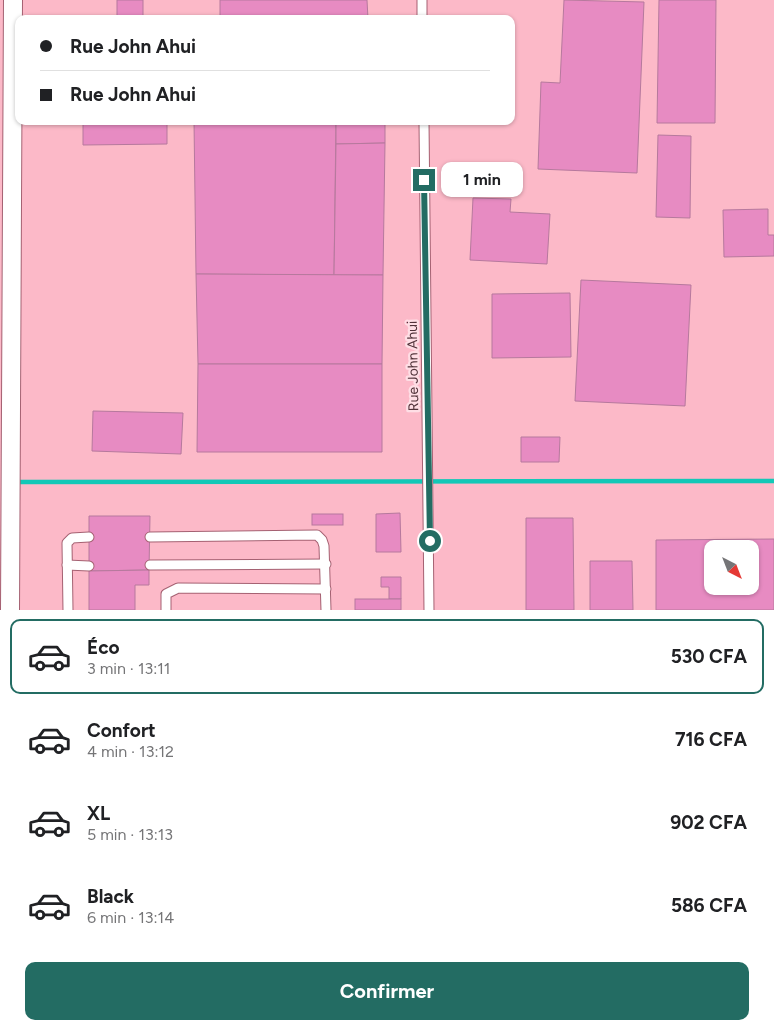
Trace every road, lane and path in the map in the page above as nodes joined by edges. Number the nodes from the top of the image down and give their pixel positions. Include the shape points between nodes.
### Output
1 (13, 0) edge
2 (422, 0) edge
3 (422, 15) edge
4 (424, 125) edge
5 (6, 179) edge
6 (89, 537) dead end
7 (150, 537) dead end
8 (326, 564) junction
9 (67, 565) junction
10 (150, 565) dead end
11 (89, 566) dead end
12 (326, 589) junction
13 (10, 610) edge
14 (68, 610) edge
15 (166, 610) edge
16 (326, 610) edge
17 (429, 610) edge

1 - 5 street
2 - 3 lane
4 - 17 lane, Rue John Ahui
5 - 13 street
6 - 9 lane via 69,540
7 - 8 lane via 317,535 322,540
8 - 10 lane
8 - 12 lane
9 - 11 lane
9 - 14 lane
12 - 15 lane via 178,588 166,594
12 - 16 lane

